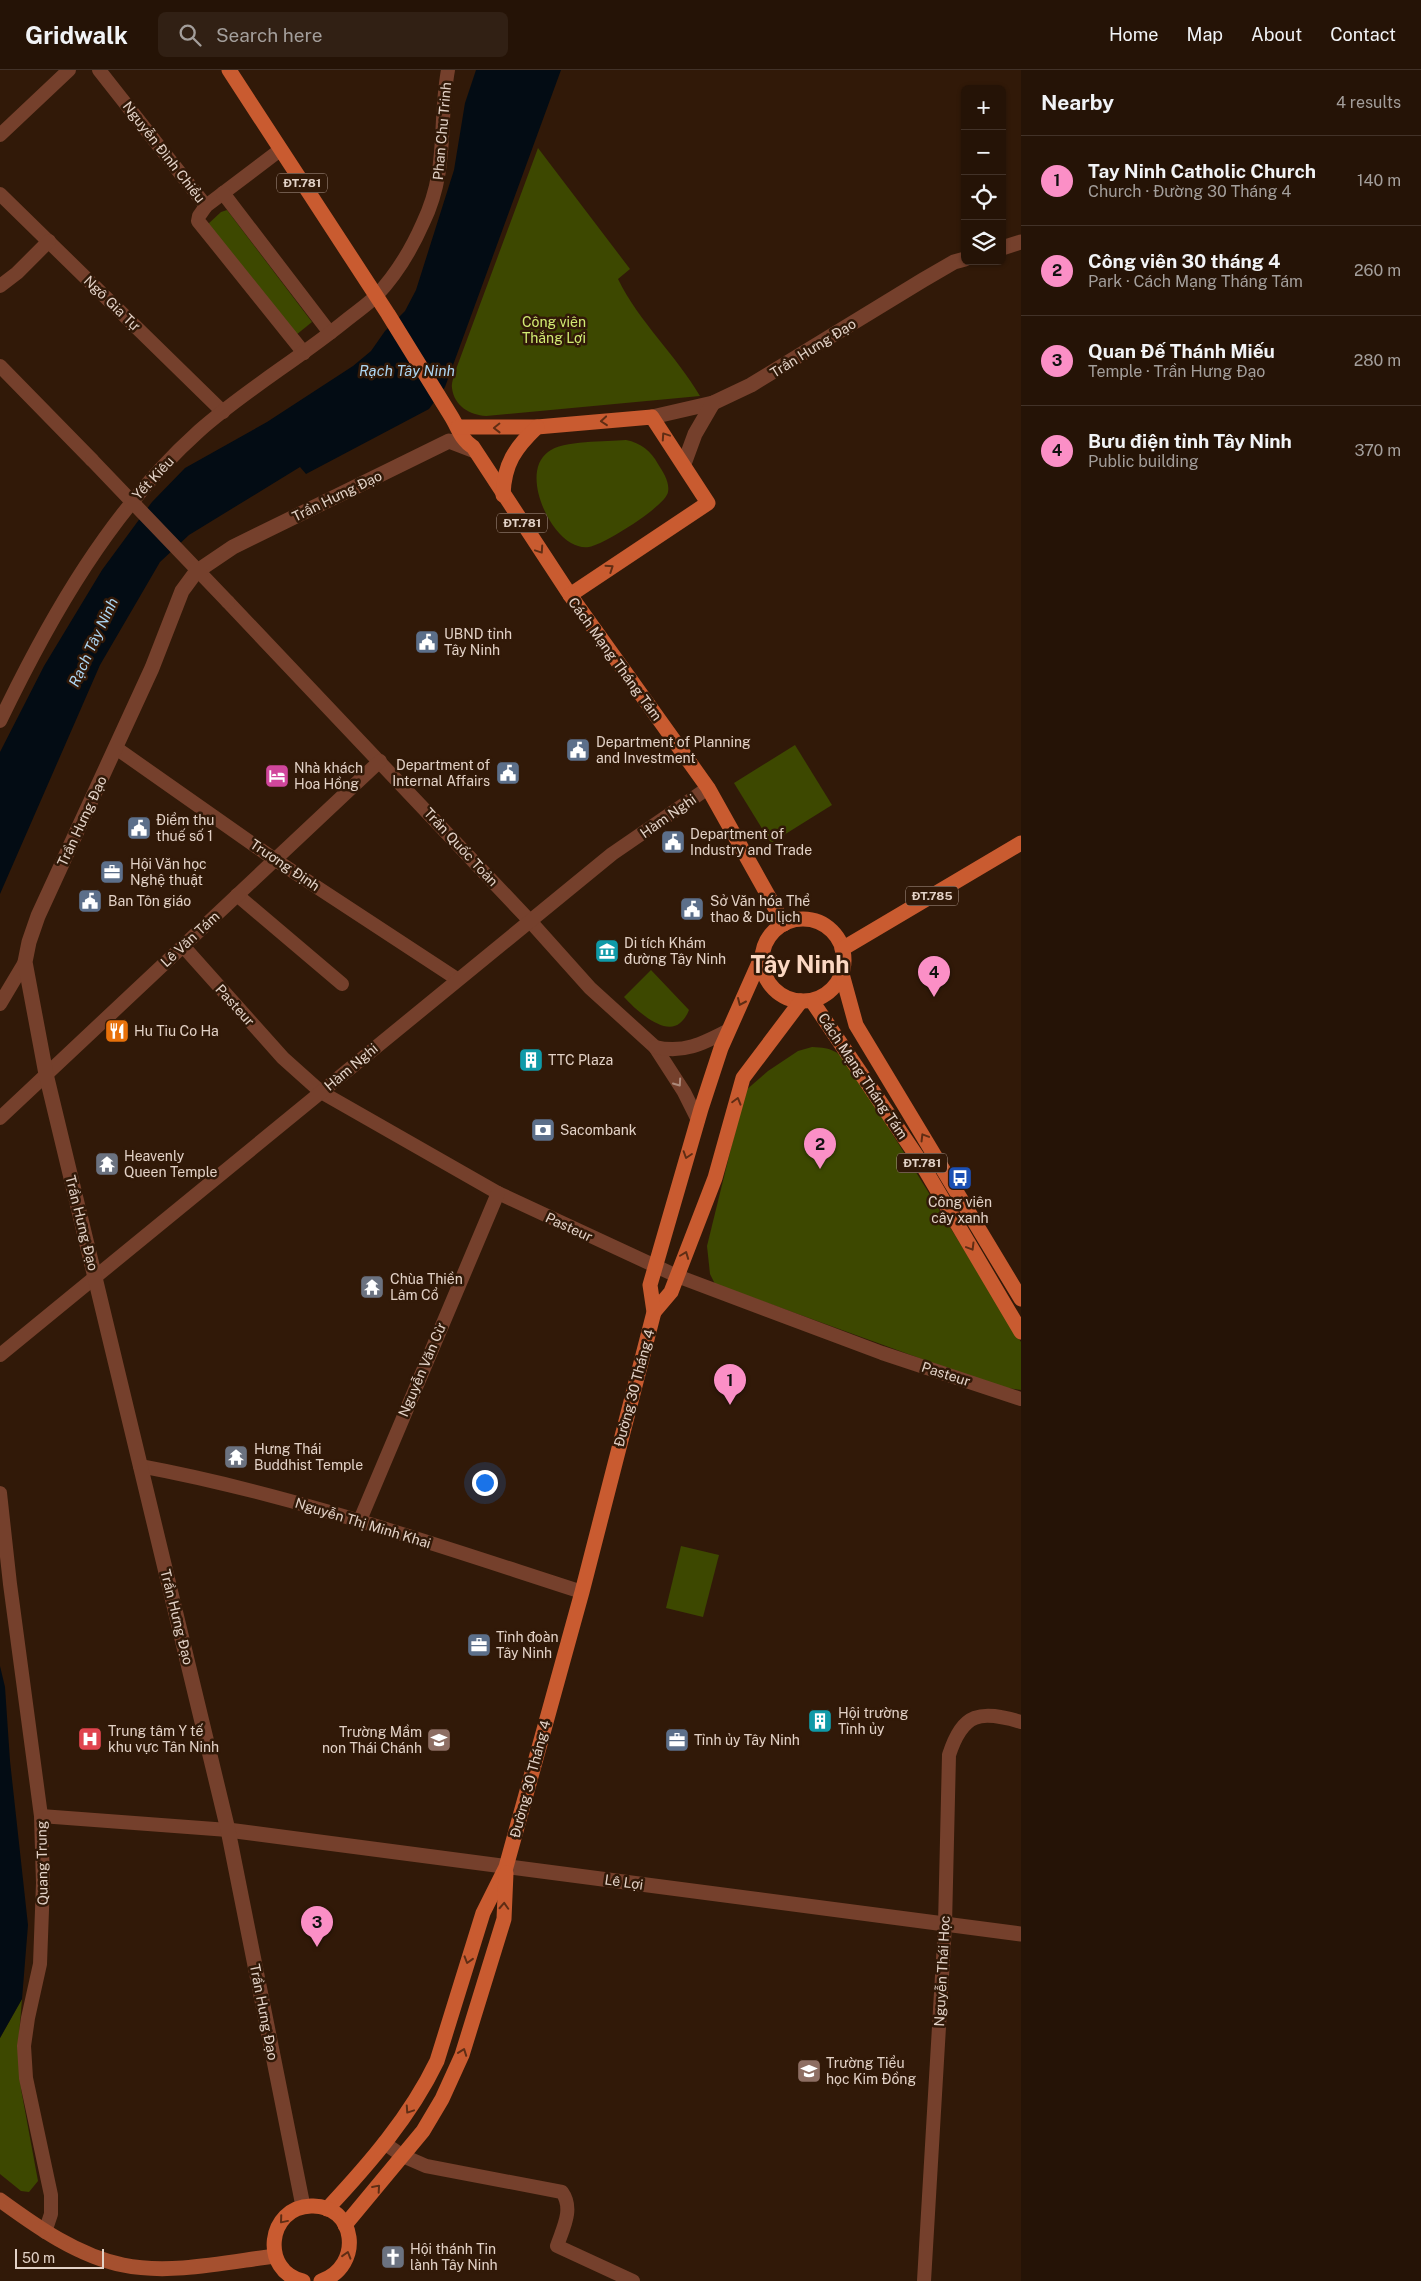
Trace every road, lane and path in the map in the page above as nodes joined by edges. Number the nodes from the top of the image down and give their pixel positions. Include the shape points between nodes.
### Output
1 (69, 70) edge
2 (99, 70) edge
3 (229, 70) edge
4 (448, 70) edge
5 (0, 135) edge
6 (280, 150) junction
7 (223, 193) junction
8 (0, 194) edge
9 (206, 206) junction
10 (49, 241) junction
11 (1021, 242) edge
12 (1006, 247) edge
13 (961, 260) edge
14 (0, 286) edge
15 (376, 295) junction
16 (330, 333) junction
17 (304, 353) junction
18 (0, 366) edge
19 (713, 403) junction
20 (223, 412) junction
21 (652, 417) junction
22 (455, 422) junction
23 (537, 427) junction
24 (449, 441) junction
25 (474, 449) junction
26 (684, 464) junction
27 (503, 495) junction
28 (570, 595) junction
29 (0, 721) edge
30 (116, 748) junction
31 (380, 761) junction
32 (708, 788) junction
33 (1021, 843) edge
34 (274, 859) junction
35 (237, 895) junction
36 (530, 921) junction
37 (784, 924) junction
38 (183, 946) junction
39 (842, 949) junction
40 (761, 958) junction
41 (25, 962) junction
42 (842, 974) junction
43 (457, 979) junction
44 (342, 984) dead end
45 (806, 1001) junction
46 (0, 1004) edge
47 (729, 1030) junction
48 (655, 1047) junction
49 (46, 1074) junction
50 (321, 1092) junction
51 (0, 1118) edge
52 (698, 1120) junction
53 (498, 1193) junction
54 (655, 1267) junction
55 (95, 1276) junction
56 (677, 1276) junction
57 (1021, 1299) edge
58 (654, 1312) junction
59 (1021, 1332) edge
60 (0, 1355) edge
61 (1021, 1399) edge
62 (140, 1466) junction
63 (0, 1493) edge
64 (360, 1520) junction
65 (582, 1592) junction
66 (1021, 1722) edge
67 (41, 1816) junction
68 (228, 1830) junction
69 (506, 1867) junction
70 (945, 1925) junction
71 (1021, 1934) edge
72 (384, 2143) junction
73 (404, 2156) junction
74 (2, 2203) edge
75 (303, 2206) junction
76 (327, 2209) junction
77 (345, 2225) junction
78 (45, 2232) junction
79 (275, 2256) junction
80 (327, 2280) edge
81 (303, 2281) edge
82 (633, 2281) edge
83 (924, 2281) edge

1 - 5 street
2 - 9 street, Nguyễn Đình Chiểu
3 - 6 main road, ĐT.781
4 - 15 street, Phan Chu Trinh via 437,190 414,241
6 - 7 street
6 - 15 main road, ĐT.781
7 - 9 street
7 - 16 street, Nguyễn Đình Chiểu
8 - 10 street, Ngô Gia Tự
9 - 17 street, Nguyễn Đình Chiểu via 199,216 201,225
10 - 14 street
10 - 20 street, Ngô Gia Tự
11 - 12 street
13 - 19 street, Trần Hưng Đạo via 751,385
15 - 16 street, Yết Kiêu
15 - 22 main road, ĐT.781
16 - 17 street, Yết Kiêu
17 - 20 street, Yết Kiêu
18 - 31 street, Trần Quốc Toản, bridge
19 - 21 street, Trần Hưng Đạo
19 - 26 street via 695,434
20 - 29 street, Yết Kiêu via 162,467 95,550 56,615
21 -> 23 main road, Trần Hưng Đạo
26 -> 21 main road
23 -> 22 main road, Trần Hưng Đạo
22 - 24 street
22 - 25 main road, Cách Mạng Tháng Tám via 472,441
23 - 27 main road via 509,462
24 - 25 street
24 - 30 street, Trần Hưng Đạo via 233,547 196,572 182,591
25 - 27 main road, Cách Mạng Tháng Tám / ĐT.781
28 -> 26 main road via 708,503
27 -> 28 main road, Cách Mạng Tháng Tám / ĐT.781
28 - 32 main road, Cách Mạng Tháng Tám / ĐT.781
30 - 34 street, Trương Định
30 - 41 street, Trần Hưng Đạo via 38,916
31 - 34 street, Lê Văn Tám
31 - 36 street, Trần Quốc Toản
32 - 36 street, Hàm Nghi via 612,854
32 - 37 main road, Cách Mạng Tháng Tám / ĐT.781
33 - 39 main road, ĐT.785
34 - 35 street, Lê Văn Tám
34 - 43 street, Trương Định
35 - 38 street, Lê Văn Tám
35 - 44 street
36 - 43 street, Hàm Nghi
36 - 48 street, Trần Quốc Toản via 590,988
37 - 39 main road via 796,919 819,922 829,928
37 - 40 main road via 769,937
38 - 49 street, Lê Văn Tám
38 - 50 street, Pasteur via 283,1058
39 - 42 main road
40 - 45 main road via 772,988 781,995
40 -> 47 main road, Đường 30 Tháng 4
41 - 46 street
41 - 49 street, Trần Hưng Đạo
42 - 45 main road via 829,992
57 -> 42 main road, Cách Mạng Tháng Tám / ĐT.781 via 856,1025
43 - 50 street, Hàm Nghi
56 -> 45 main road, Đường 30 Tháng 4 via 715,1178 743,1078
45 -> 59 main road, Cách Mạng Tháng Tám / ĐT.781 via 920,1161
47 - 48 street via 692,1048 670,1050
47 - 52 main road, Đường 30 Tháng 4
48 -> 52 street, Trần Quốc Toản
49 - 51 street, Lê Văn Tám
49 - 55 street, Trần Hưng Đạo
50 - 53 street, Pasteur
50 - 55 street, Hàm Nghi
52 -> 54 main road, Đường 30 Tháng 4
53 - 54 street, Pasteur
53 - 64 street, Nguyễn Văn Cừ
54 - 56 street, Pasteur
54 - 58 main road, Đường 30 Tháng 4 via 650,1285
55 - 60 street, Hàm Nghi
55 - 62 street, Trần Hưng Đạo
56 - 58 main road, Đường 30 Tháng 4 via 668,1297
56 - 61 street, Pasteur via 882,1353
58 - 65 main road, Đường 30 Tháng 4
62 - 64 street, Nguyễn Thị Minh Khai via 206,1478
62 - 68 street, Trần Hưng Đạo
63 - 67 street, Quang Trung
64 - 65 street, Nguyễn Thị Minh Khai
65 - 69 main road, Đường 30 Tháng 4
66 - 70 street, Nguyễn Thái Học via 983,1715 969,1721 954,1741 948,1763
67 - 68 street
67 - 78 street, Quang Trung via 40,1964 24,2046 26,2078 50,2195 51,2214
68 - 69 street, Lê Lợi
68 - 75 street, Trần Hưng Đạo
69 - 70 street, Lê Lợi
69 -> 72 main road, Đường 30 Tháng 4 via 483,1913 437,2061 411,2109
73 -> 69 main road via 442,2099 462,2054 504,1919
70 - 71 street, Lê Lợi
70 - 83 street, Nguyễn Thái Học
72 - 73 street
72 - 76 main road, Đường 30 Tháng 4
77 -> 73 main road
73 - 82 street via 426,2166 562,2192 568,2200 568,2208 557,2246
74 - 78 main road
75 - 76 main road
75 -> 79 main road via 291,2211 275,2231
76 - 77 main road
80 -> 77 main road via 339,2271 350,2252
78 - 79 main road via 87,2254 124,2266 177,2268
79 - 81 main road via 288,2274

